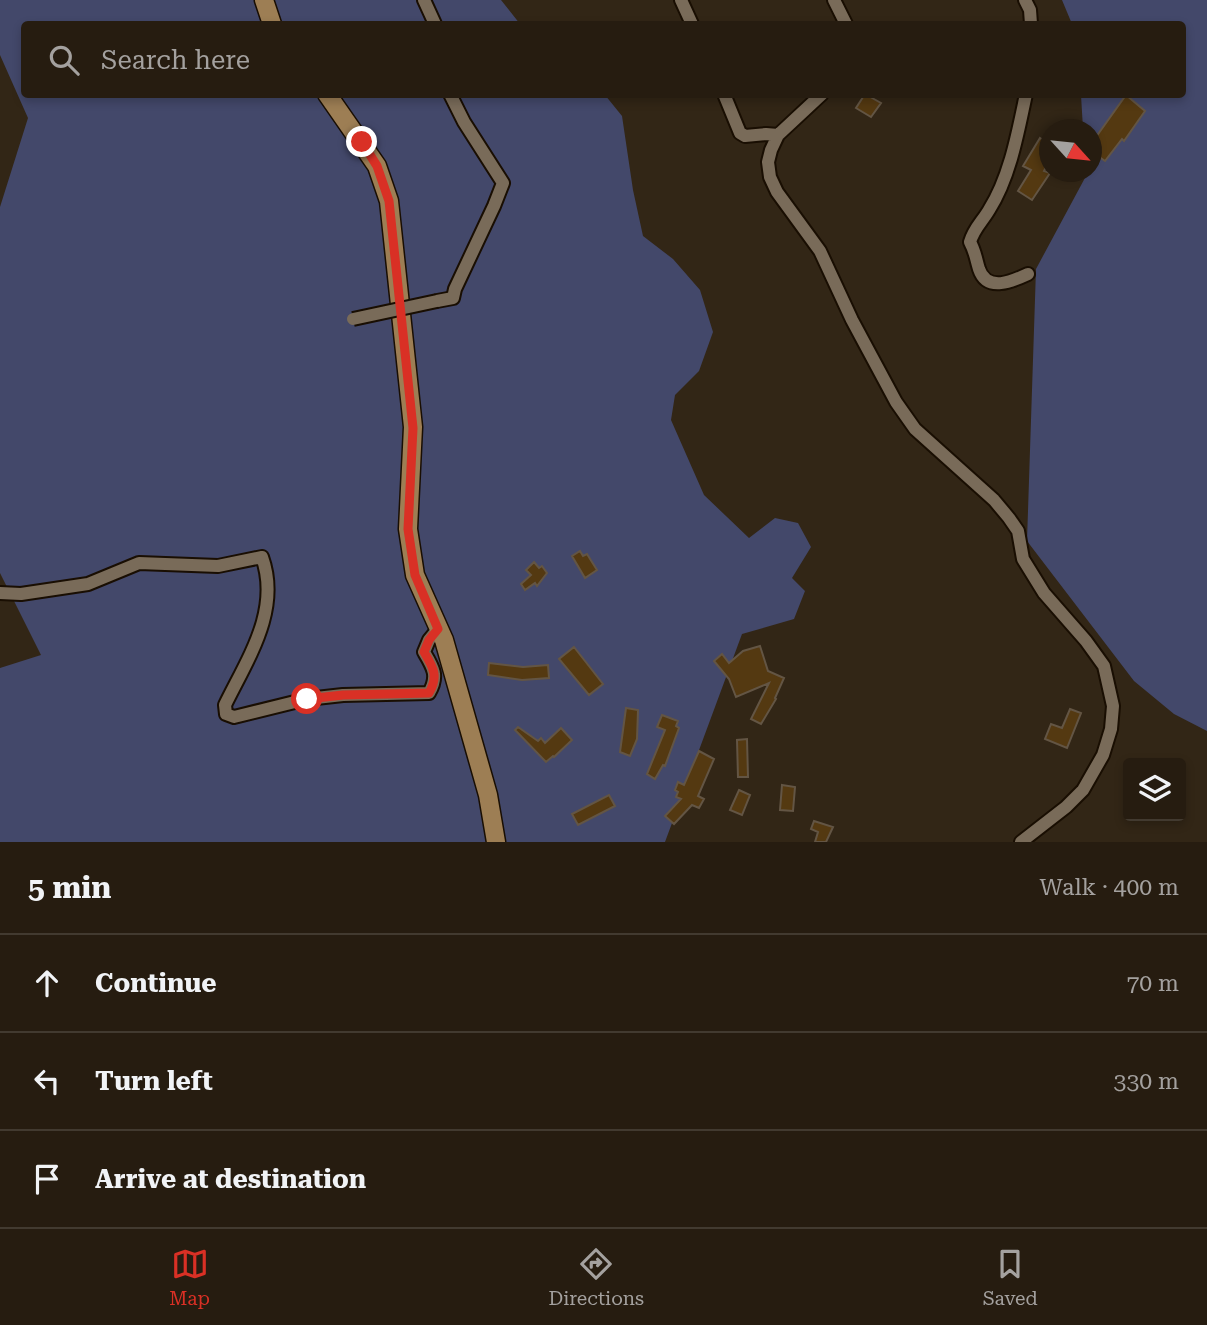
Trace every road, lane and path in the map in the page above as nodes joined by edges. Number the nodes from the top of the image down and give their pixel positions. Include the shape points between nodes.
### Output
1 (264, 0) edge
2 (424, 0) edge
3 (681, 0) edge
4 (834, 0) edge
5 (1025, 0) edge
6 (271, 21) edge
7 (434, 21) edge
8 (691, 21) edge
9 (844, 21) edge
10 (1031, 21) edge
11 (330, 98) edge
12 (452, 98) edge
13 (726, 98) edge
14 (818, 98) edge
15 (1025, 98) edge
16 (778, 135) junction
17 (1028, 274) dead end
18 (353, 319) dead end
19 (0, 593) edge
20 (438, 629) junction
21 (496, 842) edge
22 (1021, 842) edge

1 - 6 street
2 - 7 street
3 - 8 street
4 - 9 street
5 - 10 street
11 - 20 street via 377,166 389,201 413,428 408,529 415,575
12 - 18 street, bridge via 503,183 453,298
13 - 16 street via 740,133
14 - 16 street
15 - 17 street via 1007,169 970,242 979,271 994,283 1005,284
16 - 22 street via 768,162 770,177 820,251 896,402 915,429 1009,518 1018,531 1023,559 1037,582 1104,666 1113,706 1102,755 1083,790
19 - 20 street via 88,584 139,563 218,566 262,557 268,572 268,601 262,630 225,705 226,714 234,717 307,699 429,693 435,672 424,652
20 - 21 street via 488,795

